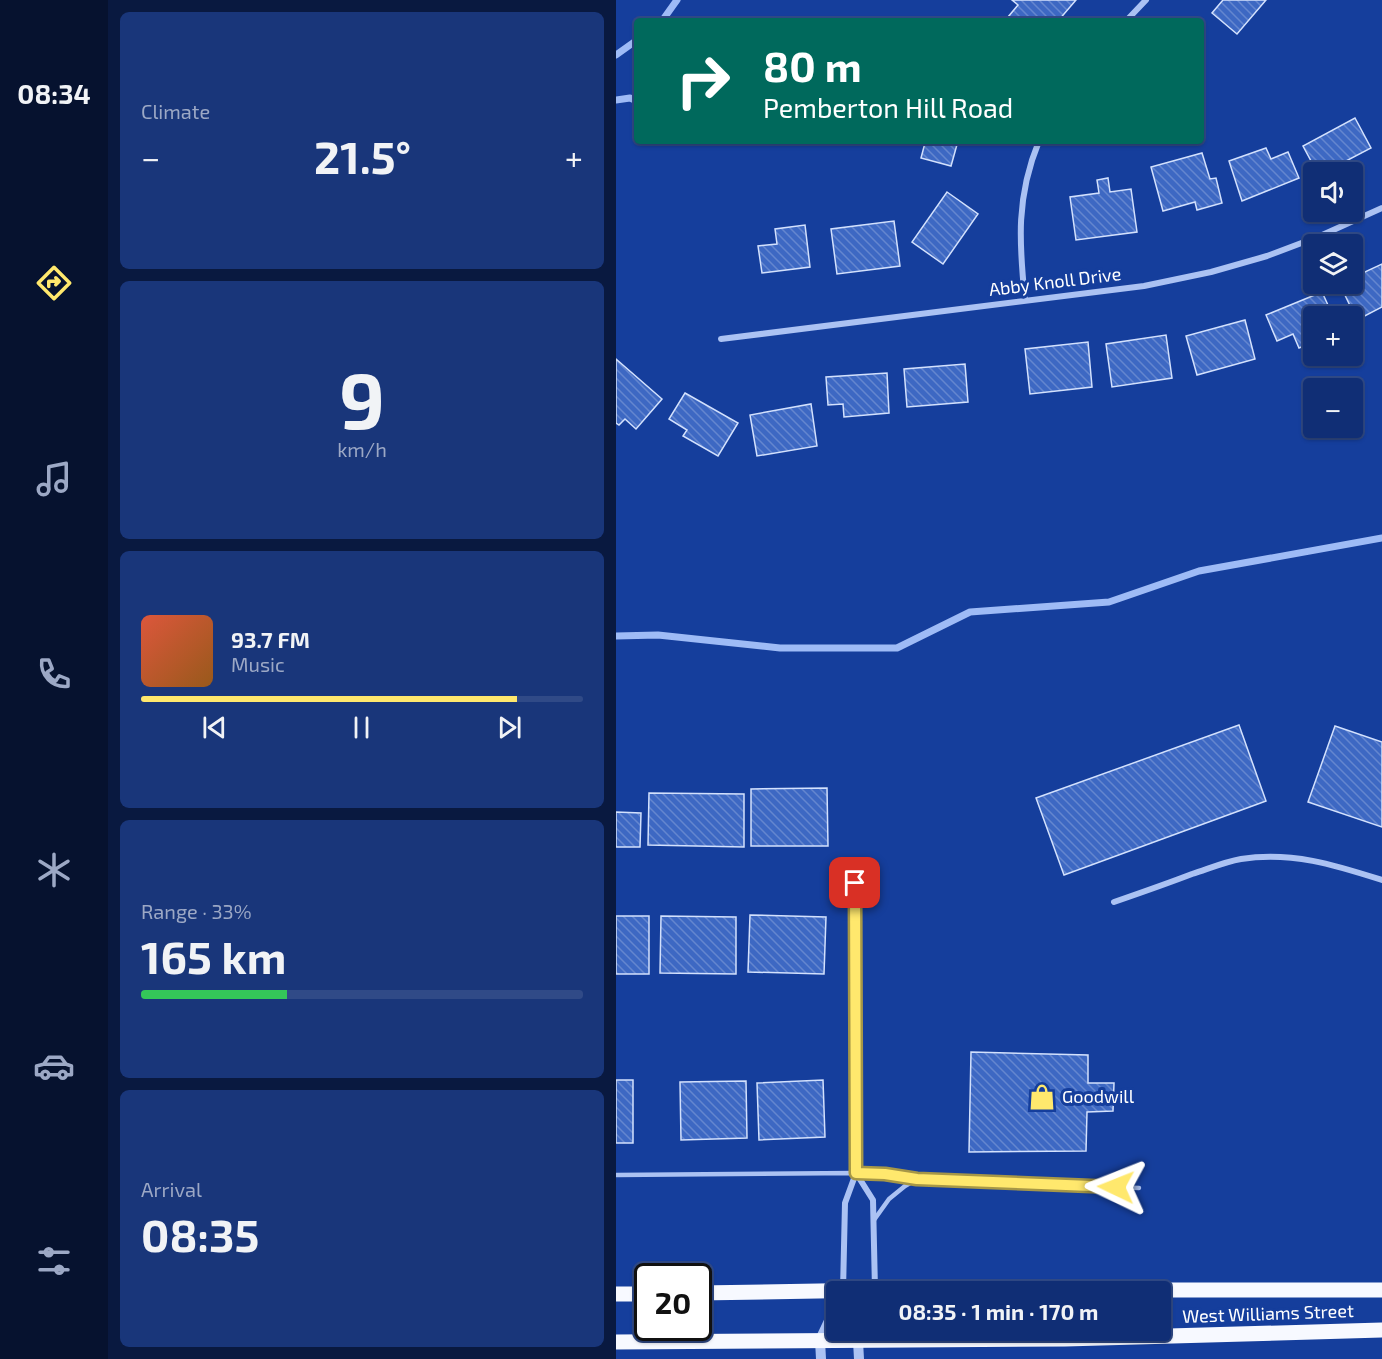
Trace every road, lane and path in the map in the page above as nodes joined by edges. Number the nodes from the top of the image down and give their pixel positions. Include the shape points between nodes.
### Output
1 (1146, 0) edge
2 (1129, 18) edge
3 (1038, 144) edge
4 (1381, 207) edge
5 (1025, 300) junction
6 (721, 339) dead end
7 (1381, 880) edge
8 (855, 883) dead end
9 (1114, 902) dead end
10 (856, 1173) junction
11 (616, 1175) edge
12 (917, 1179) junction
13 (1139, 1188) dead end
14 (874, 1220) junction
15 (843, 1281) edge
16 (875, 1281) edge
17 (1171, 1290) edge
18 (1381, 1290) edge
19 (826, 1291) edge
20 (712, 1293) edge
21 (616, 1294) edge
22 (634, 1294) edge
23 (826, 1327) edge
24 (1381, 1330) edge
25 (1171, 1336) edge
26 (826, 1339) edge
27 (820, 1340) junction
28 (860, 1341) edge
29 (616, 1342) edge
30 (821, 1359) edge
31 (859, 1359) edge

1 - 2 street
3 - 5 street via 1021,216
4 - 5 street, Abby Knoll Drive via 1320,236 1211,272 1144,286
5 - 6 street, Abby Knoll Drive
7 - 9 street via 1300,858 1240,859
8 - 10 street
10 - 11 lane
10 - 12 lane
10 - 14 street via 873,1200
10 - 15 street via 844,1203
12 - 13 lane
12 - 14 lane via 889,1199
14 - 16 street
17 - 18 main road, West Williams Street
19 - 20 main road, West Williams Street
21 - 22 main road
23 - 27 street
24 - 25 main road, West Williams Street
26 - 27 main road, West Williams Street
27 - 29 main road, West Williams Street
27 - 30 street
28 - 31 street

